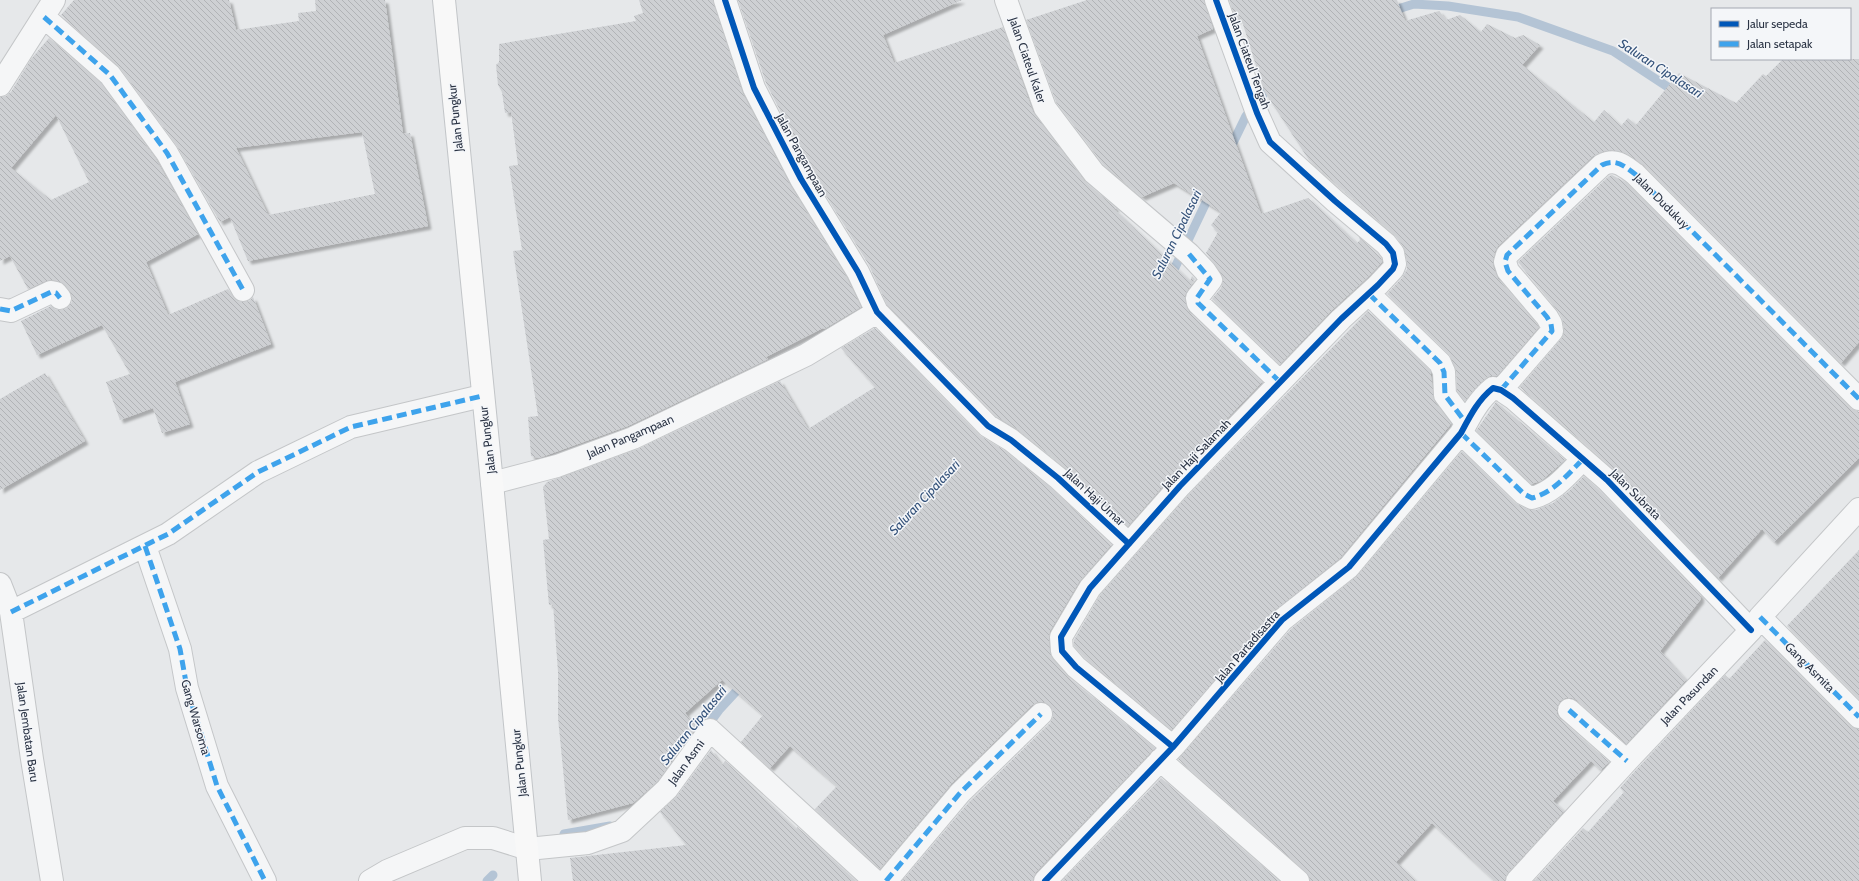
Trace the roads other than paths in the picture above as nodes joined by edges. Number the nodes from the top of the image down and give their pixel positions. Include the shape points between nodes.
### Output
1 (444, 0) edge
2 (725, 0) edge
3 (1216, 0) edge
4 (1013, 2) edge
5 (49, 9) edge
6 (0, 85) edge
7 (243, 290) dead end
8 (1369, 294) junction
9 (60, 298) dead end
10 (0, 309) edge
11 (877, 312) junction
12 (1280, 382) junction
13 (1497, 389) junction
14 (482, 396) junction
15 (1859, 399) edge
16 (1464, 428) junction
17 (1583, 458) junction
18 (492, 483) junction
19 (1859, 509) edge
20 (1129, 544) junction
21 (145, 546) junction
22 (0, 584) edge
23 (11, 612) junction
24 (1756, 623) junction
25 (1569, 710) dead end
26 (1041, 714) dead end
27 (1859, 717) edge
28 (1167, 754) junction
29 (1627, 761) junction
30 (528, 849) junction
31 (52, 881) edge
32 (265, 881) edge
33 (370, 881) edge
34 (530, 881) edge
35 (875, 881) edge
36 (886, 881) edge
37 (1045, 881) edge
38 (1298, 881) edge
39 (1517, 881) edge

1 - 14 main road, Jalan Pungkur
2 - 11 street, Jalan Pangampaan via 754,88 801,179 858,272
3 - 8 street, Jalan Ciateul Tengah via 1260,122 1270,142 1393,253 1393,269
4 - 12 street, Jalan Ciateul Kaler via 1045,108 1094,173 1180,246 1210,279 1198,298 1198,303
5 - 6 street
5 - 7 street via 110,75 163,148
8 - 12 street, Jalan Haji Salamah
8 - 16 street via 1440,363 1444,372 1444,395
9 - 10 street via 51,292 11,311
11 - 18 street, Jalan Pangampaan via 806,355 633,438 557,466
11 - 20 street, Jalan Haji Umar via 988,426 1058,478
12 - 20 street, Jalan Haji Salamah via 1180,486
13 - 15 street, Jalan Dudukuy via 1552,331 1547,317 1508,271 1505,262 1507,255 1602,165 1610,161 1617,162 1636,174
13 - 16 street, Jalan Partadisastra via 1478,402
13 - 17 street, Jalan Subrata
14 - 18 main road, Jalan Pungkur
14 - 21 street via 351,427 258,472 168,534
16 - 17 street via 1524,494 1532,498 1551,489
16 - 28 street, Jalan Partadisastra via 1349,567 1282,620
17 - 24 street, Jalan Subrata
18 - 30 main road, Jalan Pungkur
19 - 24 street, Jalan Pasundan
20 - 28 street via 1090,588 1061,637 1062,651
21 - 23 street
21 - 32 street, Gang Warsoma via 180,648 187,688 217,786
22 - 23 street, Jalan Jembatan Baru
23 - 31 street, Jalan Jembatan Baru
24 - 27 street, Gang Asmita
24 - 29 street, Jalan Pasundan
25 - 29 street
26 - 36 street via 960,794
28 - 37 street, Jalan Partadisastra
28 - 38 street
29 - 39 street, Jalan Pasundan
30 - 33 street via 493,838 464,838 387,871
30 - 34 main road, Jalan Pungkur
30 - 35 street, Jalan Asmi via 588,843 622,831 667,789 710,730

